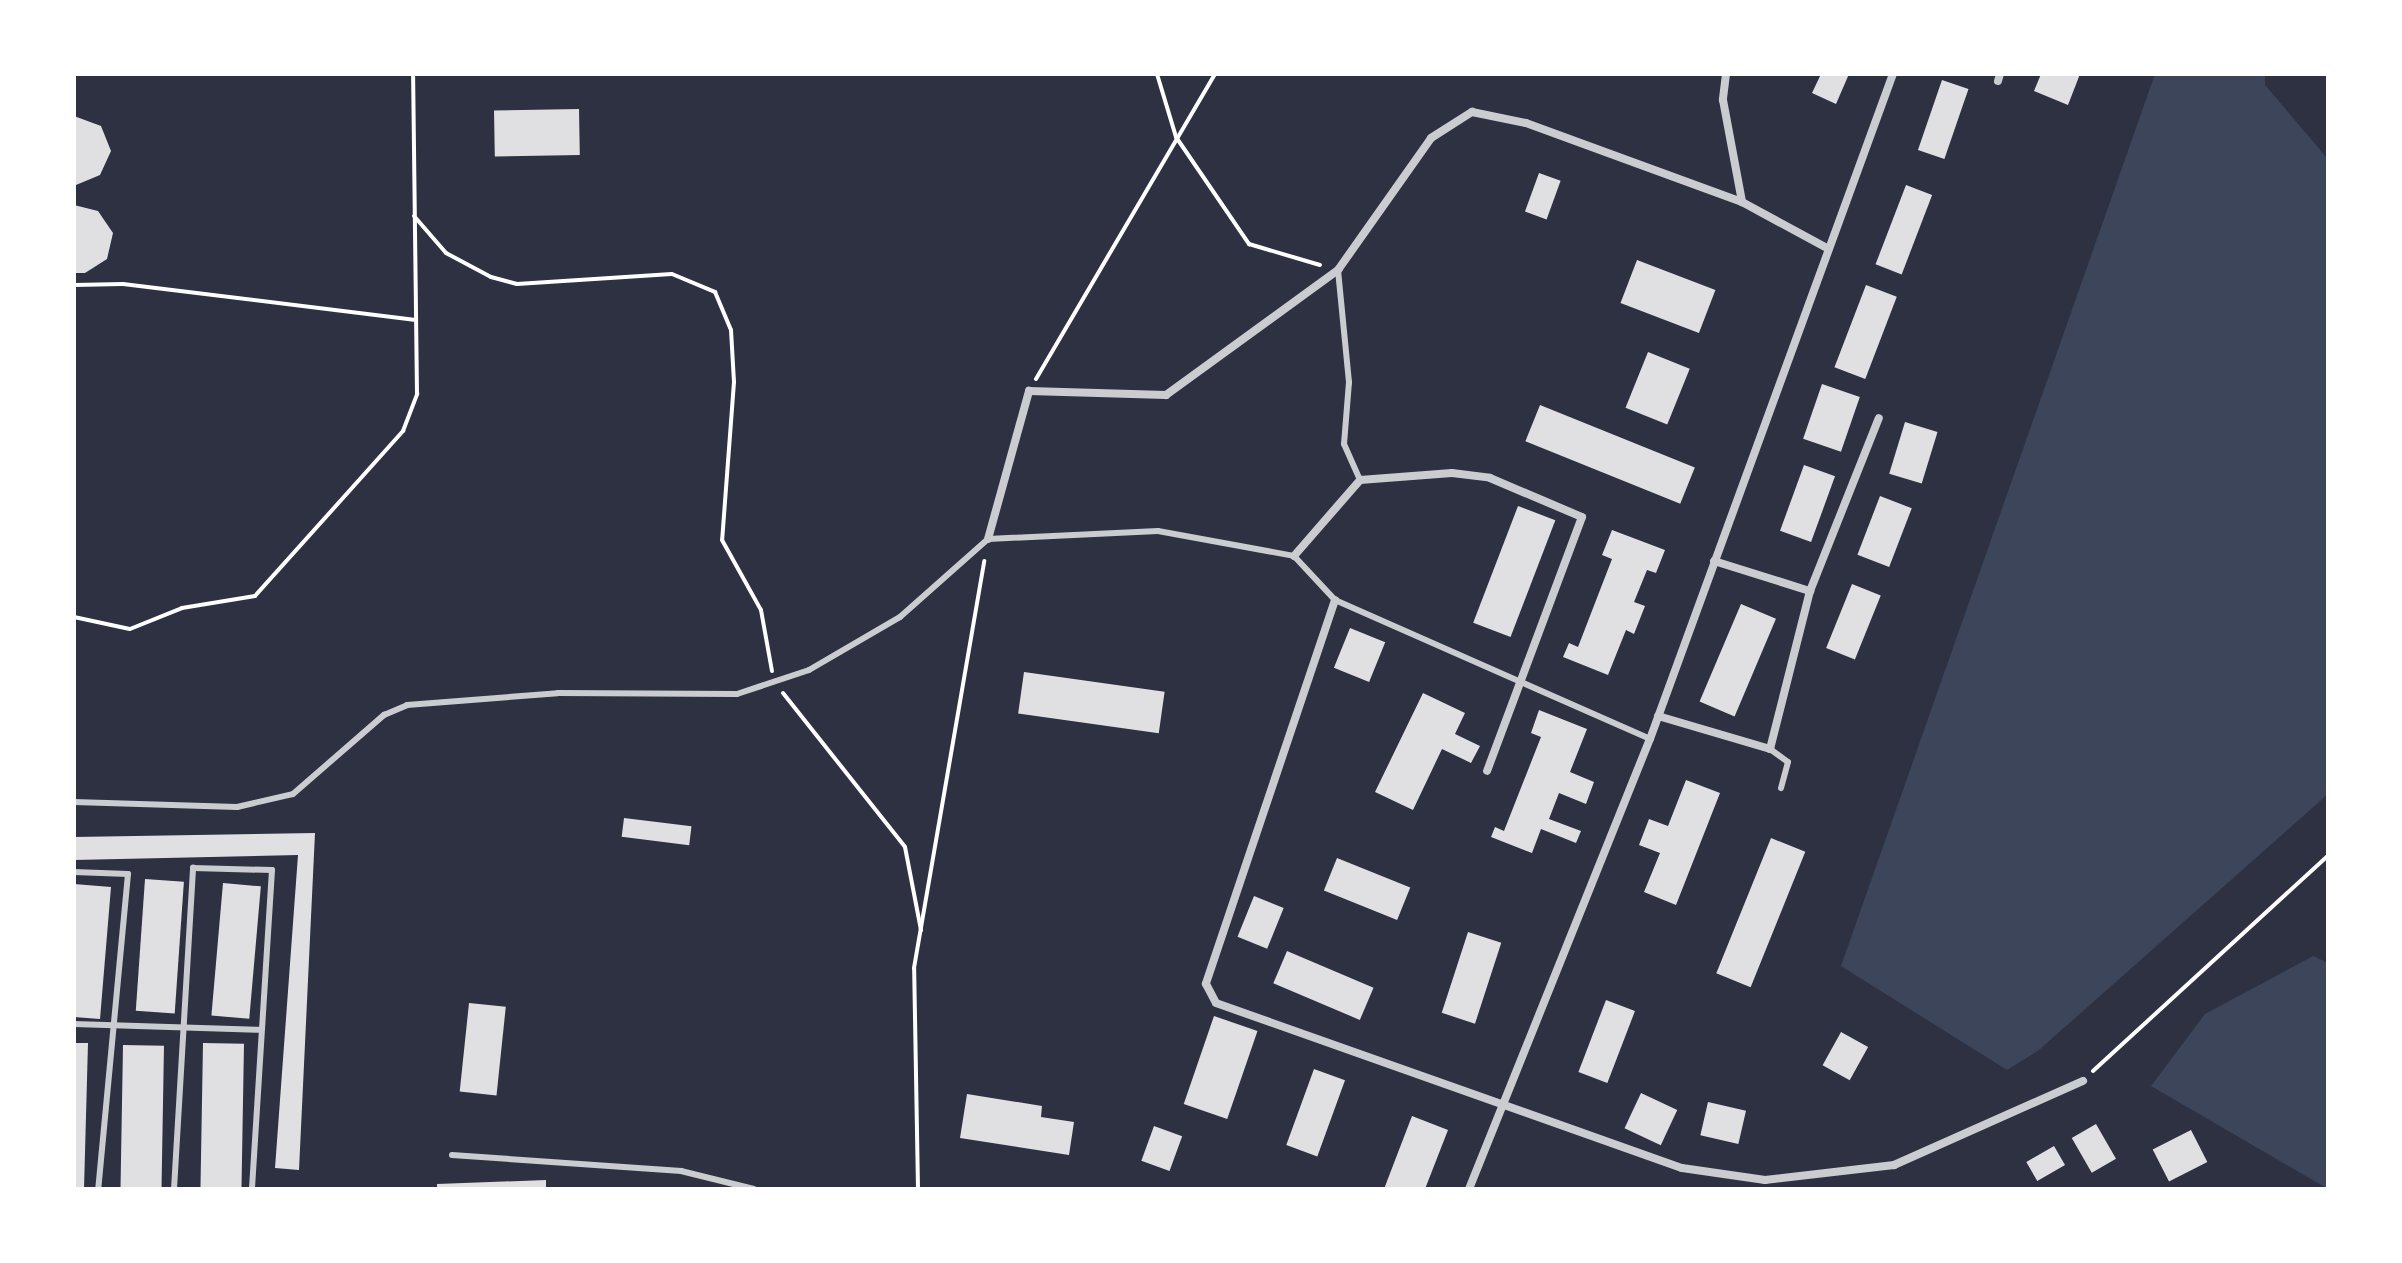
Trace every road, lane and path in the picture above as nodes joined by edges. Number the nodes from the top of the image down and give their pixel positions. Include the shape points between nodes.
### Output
1 (413, 74) edge
2 (1157, 74) edge
3 (1215, 74) edge
4 (1726, 74) edge
5 (1893, 74) edge
6 (1176, 137) junction
7 (1742, 202) junction
8 (414, 216) junction
9 (1825, 247) junction
10 (1338, 270) junction
11 (74, 285) edge
12 (416, 320) junction
13 (1029, 391) junction
14 (1879, 418) dead end
15 (1360, 480) junction
16 (988, 539) junction
17 (1294, 556) junction
18 (1714, 561) junction
19 (1810, 591) junction
20 (1335, 600) junction
21 (74, 617) edge
22 (775, 681) junction
23 (1523, 683) junction
24 (1658, 716) junction
25 (1650, 739) junction
26 (1770, 749) junction
27 (1487, 771) dead end
28 (1781, 788) dead end
29 (74, 802) edge
30 (2328, 856) edge
31 (74, 872) edge
32 (921, 930) junction
33 (74, 1024) edge
34 (115, 1026) junction
35 (183, 1028) junction
36 (260, 1030) junction
37 (2083, 1081) joint
38 (1504, 1109) junction
39 (452, 1155) dead end
40 (98, 1189) edge
41 (174, 1189) edge
42 (252, 1189) edge
43 (754, 1189) edge
44 (918, 1189) edge
45 (1469, 1189) edge

1 - 8 path
2 - 6 path
3 - 6 path
4 - 7 street via 1723,100
5 - 9 street
6 - 10 path via 1249,244
6 - 13 path
7 - 9 street
7 - 10 street via 1526,123 1472,112 1431,138
8 - 12 path
8 - 22 path via 446,253 517,284 672,274 715,292 731,330 734,382 722,540 761,610
9 - 18 street
10 - 13 street via 1166,395
10 - 15 lane via 1349,382 1344,444
11 - 12 path via 123,284
12 - 21 path via 414,413 255,596 182,608 130,629
13 - 16 street
14 - 19 street
15 - 17 street
15 - 23 street via 1452,473 1490,478 1582,517
16 - 17 lane via 1158,531
16 - 22 lane via 900,617
16 - 32 path
17 - 20 lane
18 - 19 street
18 - 24 street
19 - 26 street
20 - 23 lane
20 - 38 street via 1222,933 1208,996
22 - 29 lane via 737,694 558,693 407,705 384,715 293,794 237,807
22 - 32 path via 905,847
23 - 25 lane
23 - 27 street
24 - 25 street
24 - 26 street
25 - 38 street
26 - 28 lane via 1788,762
30 - 37 path
31 - 34 lane via 128,874
32 - 44 path via 914,968
33 - 34 lane
34 - 35 lane
34 - 40 lane
35 - 36 lane
35 - 36 lane via 193,868 272,870
35 - 41 lane
36 - 42 lane
37 - 38 street via 1894,1165 1765,1180 1682,1168
38 - 45 street
39 - 43 lane via 681,1171

